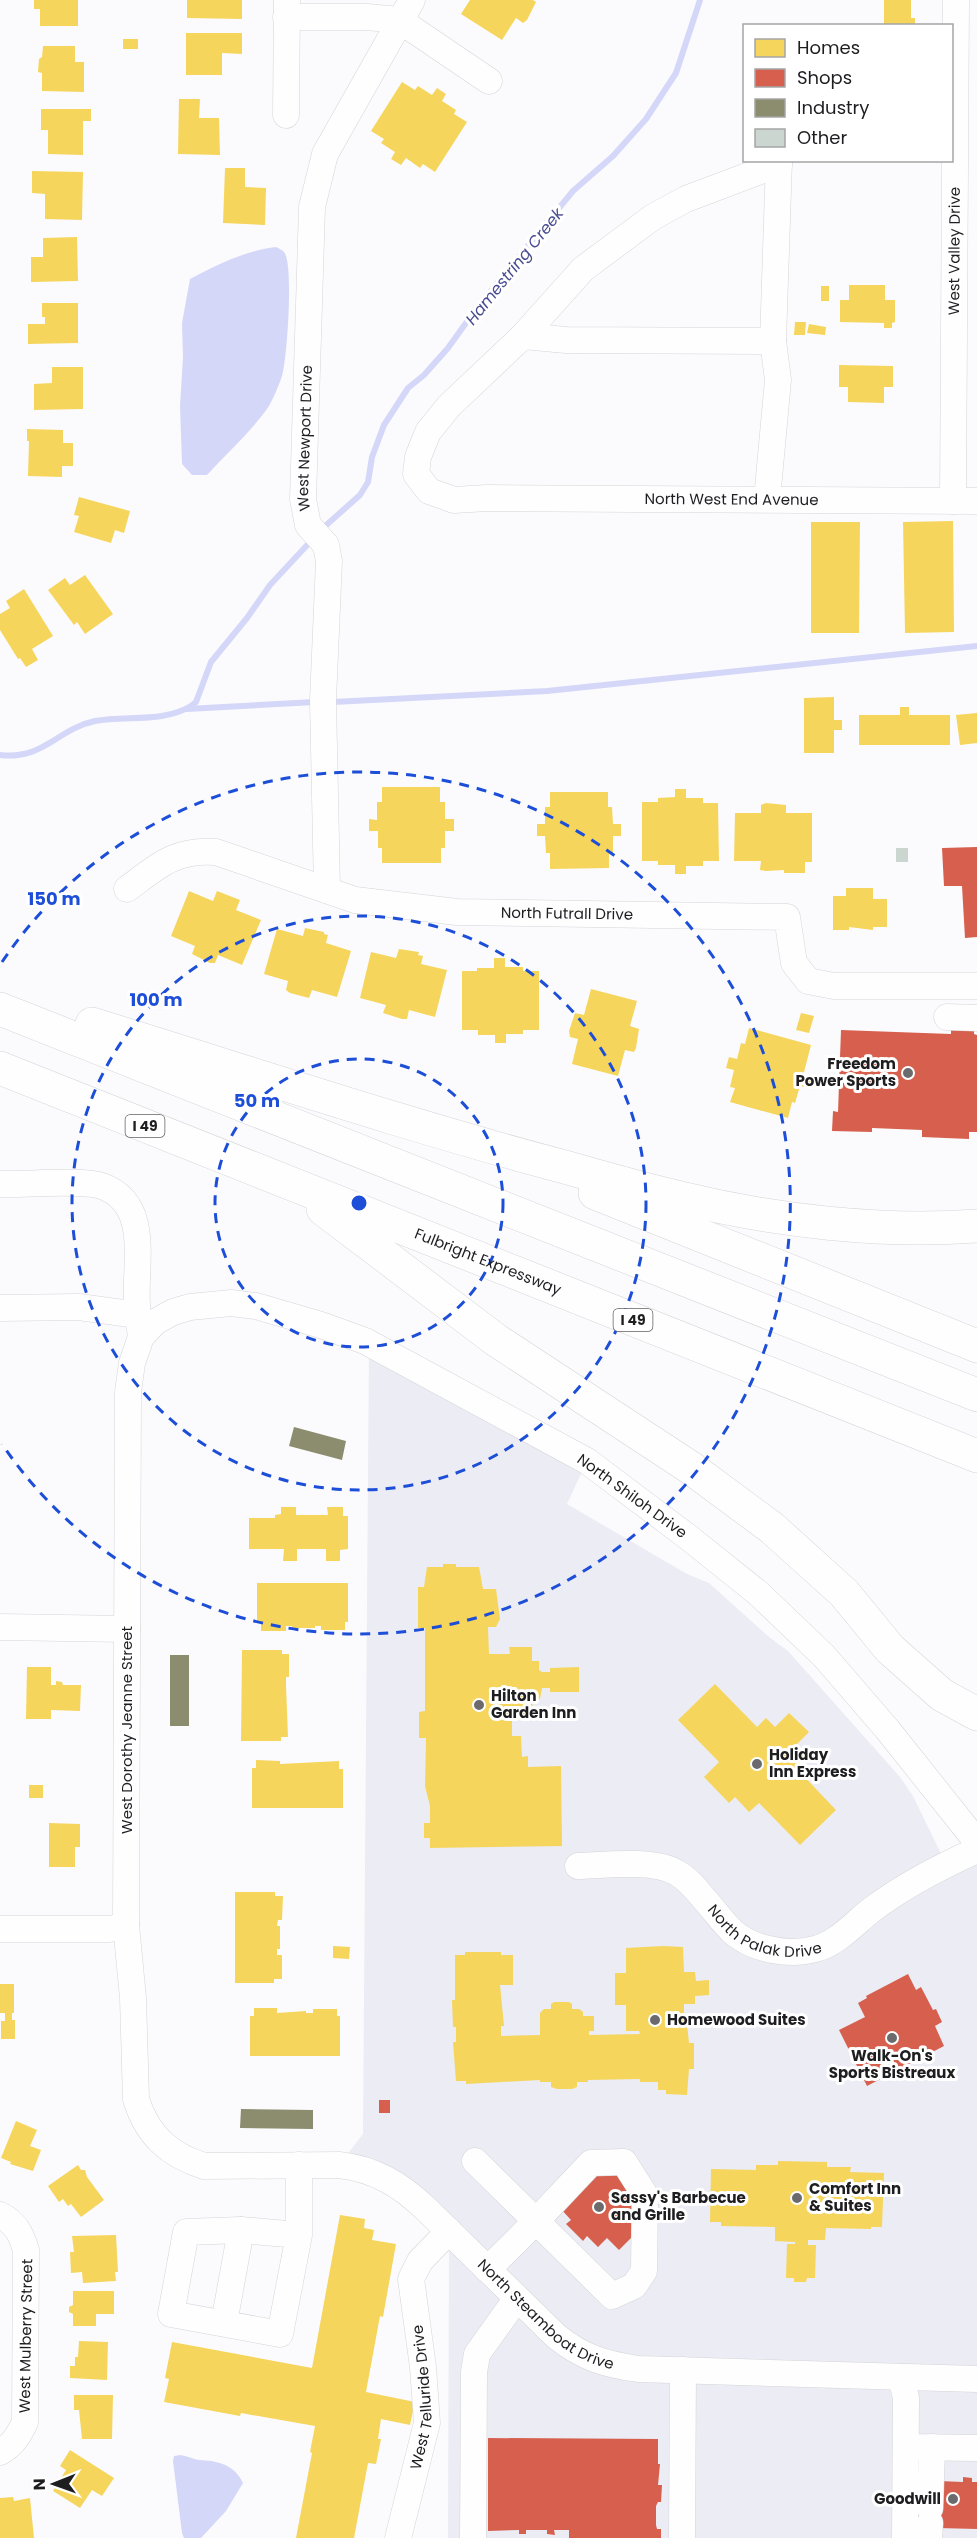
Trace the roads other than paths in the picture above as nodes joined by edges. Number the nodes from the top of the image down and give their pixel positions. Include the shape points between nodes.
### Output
1 (956, 0) edge
2 (287, 8) edge
3 (406, 10) edge
4 (489, 81) dead end
5 (286, 115) dead end
6 (779, 162) edge
7 (523, 336) junction
8 (772, 341) junction
9 (767, 499) junction
10 (965, 501) edge
11 (127, 889) dead end
12 (327, 890) junction
13 (977, 986) edge
14 (0, 995) edge
15 (0, 1009) edge
16 (947, 1017) dead end
17 (977, 1018) edge
18 (0, 1068) edge
19 (492, 1148) junction
20 (0, 1184) edge
21 (290, 1184) junction
22 (977, 1226) edge
23 (0, 1308) edge
24 (145, 1324) junction
25 (977, 1346) edge
26 (977, 1395) edge
27 (977, 1456) edge
28 (0, 1627) edge
29 (127, 1629) junction
30 (977, 1714) edge
31 (977, 1842) edge
32 (977, 1850) edge
33 (578, 1866) dead end
34 (126, 1925) junction
35 (0, 1929) edge
36 (158, 2140) joint
37 (475, 2160) dead end
38 (299, 2165) junction
39 (6, 2219) edge
40 (535, 2221) junction
41 (241, 2230) junction
42 (449, 2231) junction
43 (299, 2235) junction
44 (487, 2269) junction
45 (517, 2298) junction
46 (224, 2324) junction
47 (683, 2370) junction
48 (900, 2377) junction
49 (977, 2379) edge
50 (906, 2447) junction
51 (932, 2447) junction
52 (977, 2448) edge
53 (4, 2450) edge
54 (930, 2523) edge
55 (398, 2538) edge
56 (473, 2538) edge
57 (682, 2538) edge
58 (905, 2538) edge

1 - 10 street, West Valley Drive
2 - 3 street via 367,16
2 - 5 street
3 - 4 street
3 - 12 street, West Newport Drive via 325,154 312,207 303,499 308,525 326,545 329,561 323,700
6 - 7 street, North West End Avenue via 686,199 653,218 583,269
6 - 8 street
7 - 8 street via 566,340
7 - 9 street, North West End Avenue via 448,406 428,432 416,474 429,491 454,500
8 - 9 street via 778,380
9 - 10 street, North West End Avenue
11 - 12 street, North Futrall Drive via 178,855 197,851 216,852
12 - 13 street, North Futrall Drive via 355,900 457,912 787,917 794,963 808,981 834,986
14 - 19 highway
15 - 26 highway
16 - 17 street
18 - 21 highway, Fulbright Expressway / I 49
19 - 22 highway via 683,1199 772,1215 905,1228
19 - 25 highway via 628,1207
20 - 24 street, West Dorothy Jeanne Street via 101,1186 125,1200 134,1216
21 - 27 highway, Fulbright Expressway / I 49
21 - 30 highway via 496,1340 691,1468 772,1528 844,1593 890,1649 942,1695
23 - 24 street via 79,1307
24 - 29 street, West Dorothy Jeanne Street via 132,1363 128,1392
24 - 31 street, North Shiloh Drive via 190,1307 231,1303 321,1324 365,1341 587,1461 688,1537 795,1626 887,1729
28 - 29 street
29 - 34 street, West Dorothy Jeanne Street
32 - 33 street, North Palak Drive via 946,1864 874,1908 834,1941 797,1953 774,1950 734,1933 687,1879 676,1872 631,1865
34 - 35 street via 110,1929
34 - 36 street, West Dorothy Jeanne Street via 136,2099
36 - 38 street, North Steamboat Drive via 171,2152 204,2166
37 - 40 street
38 - 42 street, North Steamboat Drive via 339,2165 374,2173 409,2193
38 - 43 street
39 - 53 street, West Mulberry Street via 21,2235 27,2250 25,2422
40 - 40 street via 612,2295 634,2286 644,2271 645,2194 624,2162 591,2163
40 - 44 street
41 - 43 street
41 - 46 street
41 - 46 street via 186,2232 171,2314
42 - 44 street, North Steamboat Drive
42 - 55 street, West Telluride Drive via 420,2260 411,2279 427,2423
43 - 46 street via 280,2334
44 - 45 street, North Steamboat Drive
45 - 47 street, North Steamboat Drive via 556,2337 593,2360 638,2369
45 - 56 street via 477,2354
47 - 48 street, North Steamboat Drive
47 - 57 street
48 - 49 street, North Steamboat Drive
48 - 50 street via 906,2398
50 - 51 street
50 - 58 street
51 - 52 street
51 - 54 street

